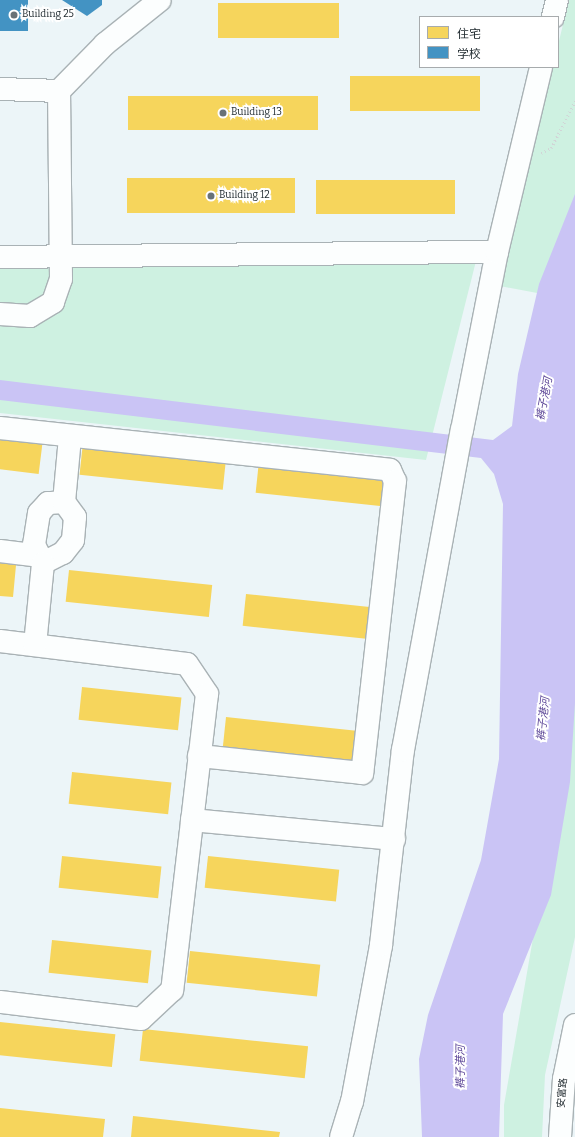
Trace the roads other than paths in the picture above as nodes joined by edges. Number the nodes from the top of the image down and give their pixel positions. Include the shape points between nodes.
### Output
1 (160, 0) edge
2 (557, 0) edge
3 (553, 16) edge
4 (541, 68) edge
5 (0, 89) edge
6 (59, 91) junction
7 (497, 252) junction
8 (63, 256) junction
9 (0, 257) edge
10 (0, 314) edge
11 (0, 428) edge
12 (70, 437) junction
13 (64, 502) junction
14 (0, 551) edge
15 (41, 559) junction
16 (0, 641) edge
17 (34, 645) junction
18 (199, 756) junction
19 (192, 820) junction
20 (394, 839) junction
21 (0, 1002) edge
22 (575, 1025) edge
23 (341, 1137) edge
24 (560, 1137) edge

1 - 6 street via 105,44
2 - 3 street
4 - 7 street
5 - 6 street
6 - 8 street
7 - 8 street
7 - 20 street via 402,750
8 - 9 street
8 - 10 street via 53,302 30,316
11 - 12 street
12 - 13 street
12 - 18 street via 390,470 395,481 362,773
13 - 15 street via 48,503 39,512 34,545
13 - 15 street via 75,517 73,540 63,553
14 - 15 street
15 - 17 street
16 - 17 street
17 - 18 street via 188,664 207,694
18 - 19 street
19 - 20 street
19 - 21 street via 172,990 141,1018
20 - 23 street via 381,945 352,1102
22 - 24 street, 安富路 via 564,1079

